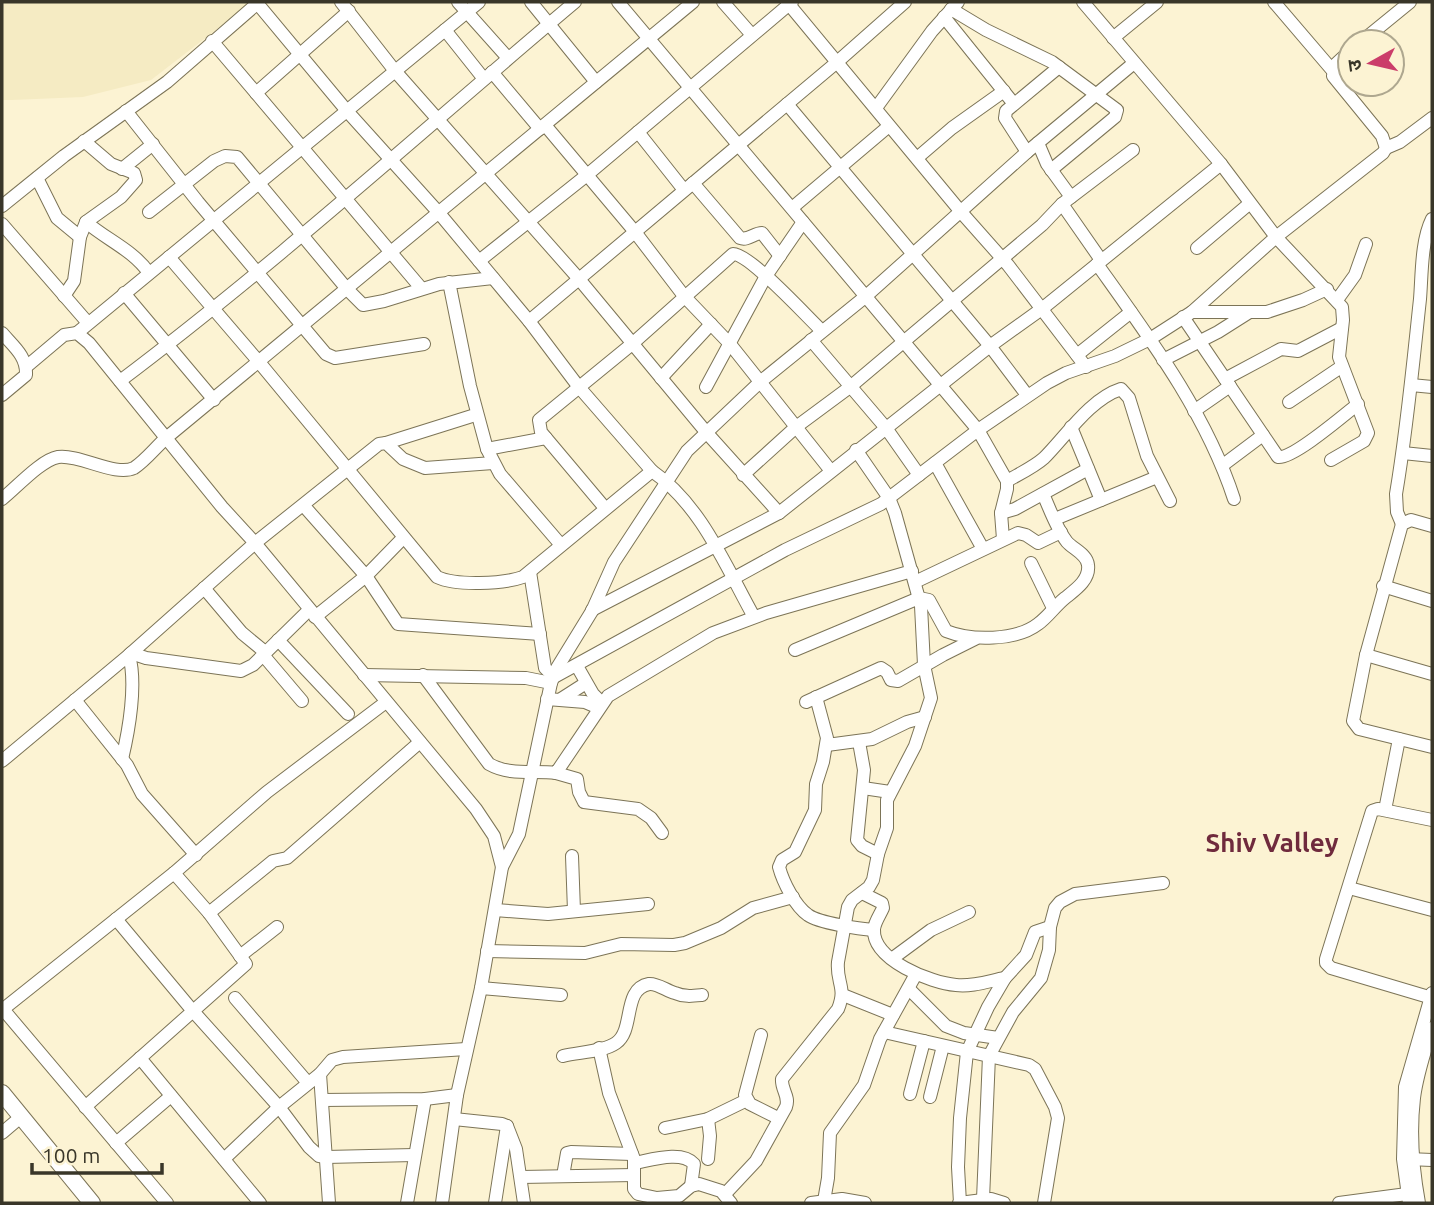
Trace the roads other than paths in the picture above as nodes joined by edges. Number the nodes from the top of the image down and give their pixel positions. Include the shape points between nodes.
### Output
1 (258, 2) edge
2 (458, 2) edge
3 (480, 2) edge
4 (531, 2) edge
5 (573, 2) edge
6 (618, 2) edge
7 (693, 2) edge
8 (723, 2) edge
9 (789, 2) edge
10 (905, 2) edge
11 (1083, 2) edge
12 (1157, 2) edge
13 (1274, 2) edge
14 (1410, 2) edge
15 (345, 6) edge
16 (951, 9) edge
17 (466, 12) junction
18 (548, 25) junction
19 (1378, 28) edge
20 (445, 30) junction
21 (752, 35) junction
22 (649, 38) junction
23 (1113, 38) junction
24 (212, 41) junction
25 (300, 54) junction
26 (508, 58) junction
27 (836, 63) junction
28 (1134, 63) junction
29 (1336, 66) edge
30 (1059, 68) junction
31 (395, 71) junction
32 (1333, 71) junction
33 (488, 75) junction
34 (596, 82) junction
35 (691, 87) junction
36 (1004, 91) junction
37 (256, 93) junction
38 (1097, 95) junction
39 (787, 104) junction
40 (1014, 104) junction
41 (876, 108) junction
42 (126, 111) junction
43 (347, 111) junction
44 (1432, 118) edge
45 (436, 119) junction
46 (889, 126) junction
47 (542, 127) junction
48 (638, 132) junction
49 (84, 141) junction
50 (153, 144) junction
51 (738, 145) junction
52 (302, 147) junction
53 (1033, 148) junction
54 (1386, 148) junction
55 (1133, 150) dead end
56 (918, 158) junction
57 (390, 159) junction
58 (1221, 164) junction
59 (839, 167) junction
60 (122, 169) junction
61 (1051, 170) junction
62 (485, 174) junction
63 (587, 175) junction
64 (37, 178) junction
65 (259, 182) junction
66 (185, 184) junction
67 (689, 187) junction
68 (347, 198) junction
69 (1067, 200) junction
70 (1249, 204) junction
71 (2, 205) edge
72 (792, 208) junction
73 (149, 212) dead end
74 (961, 212) junction
75 (439, 213) junction
76 (1432, 219) edge
77 (213, 220) junction
78 (86, 222) junction
79 (803, 222) junction
80 (527, 223) junction
81 (2, 224) edge
82 (635, 232) junction
83 (302, 235) junction
84 (80, 237) junction
85 (1276, 237) junction
86 (1366, 244) dead end
87 (1197, 248) dead end
88 (391, 253) junction
89 (913, 254) junction
90 (1428, 254) edge
91 (780, 256) junction
92 (169, 257) junction
93 (1002, 258) junction
94 (479, 261) junction
95 (1099, 262) junction
96 (257, 272) junction
97 (149, 273) junction
98 (766, 276) junction
99 (493, 278) junction
100 (579, 279) junction
101 (449, 282) junction
102 (421, 288) junction
103 (347, 289) junction
104 (1327, 289) junction
105 (124, 293) junction
106 (64, 296) junction
107 (684, 296) junction
108 (865, 297) junction
109 (952, 300) junction
110 (1337, 300) junction
111 (1043, 308) junction
112 (213, 309) junction
113 (1131, 312) junction
114 (1248, 313) junction
115 (1188, 314) junction
116 (1418, 320) junction
117 (529, 321) junction
118 (1432, 321) edge
119 (88, 323) junction
120 (711, 324) junction
121 (302, 327) junction
122 (1342, 328) junction
123 (822, 331) junction
124 (76, 333) junction
125 (2, 334) edge
126 (1150, 338) junction
127 (811, 340) junction
128 (903, 341) junction
129 (1200, 341) junction
130 (169, 344) junction
131 (424, 344) dead end
132 (632, 344) junction
133 (730, 344) junction
134 (989, 346) junction
135 (1077, 355) junction
136 (1163, 360) junction
137 (260, 362) junction
138 (26, 367) junction
139 (1086, 367) junction
140 (1341, 367) junction
141 (661, 378) junction
142 (120, 381) junction
143 (760, 382) junction
144 (1227, 382) junction
145 (941, 385) junction
146 (1411, 385) junction
147 (578, 386) junction
148 (706, 387) dead end
149 (850, 387) junction
150 (1432, 387) edge
151 (2, 395) edge
152 (1027, 395) junction
153 (214, 400) junction
154 (1289, 402) dead end
155 (1358, 404) junction
156 (1194, 411) junction
157 (472, 416) dead end
158 (796, 427) junction
159 (1071, 427) junction
160 (886, 428) junction
161 (978, 430) junction
162 (706, 432) junction
163 (1263, 435) junction
164 (166, 438) junction
165 (546, 438) junction
166 (386, 443) junction
167 (487, 449) junction
168 (856, 450) junction
169 (1403, 453) junction
170 (1432, 456) edge
171 (1331, 460) dead end
172 (493, 463) junction
173 (935, 463) junction
174 (1223, 465) junction
175 (1088, 468) junction
176 (349, 470) junction
177 (652, 471) junction
178 (831, 471) junction
179 (743, 475) junction
180 (919, 475) junction
181 (1157, 477) junction
182 (666, 481) junction
183 (1007, 481) junction
184 (1043, 494) junction
185 (889, 498) junction
186 (2, 499) edge
187 (1234, 499) dead end
188 (1101, 500) junction
189 (1170, 501) dead end
190 (304, 506) junction
191 (606, 508) junction
192 (779, 513) junction
193 (1001, 513) junction
194 (1055, 519) junction
195 (1402, 524) junction
196 (1432, 526) edge
197 (1061, 532) junction
198 (404, 538) junction
199 (1003, 539) junction
200 (255, 543) junction
201 (561, 545) junction
202 (714, 545) junction
203 (984, 548) junction
204 (1031, 563) dead end
205 (530, 572) junction
206 (366, 576) junction
207 (913, 576) junction
208 (733, 579) junction
209 (1383, 586) junction
210 (204, 587) junction
211 (919, 598) junction
212 (1432, 601) edge
213 (1053, 608) junction
214 (592, 611) junction
215 (312, 614) junction
216 (754, 617) junction
217 (540, 634) junction
218 (975, 639) junction
219 (278, 640) junction
220 (795, 650) dead end
221 (130, 654) junction
222 (264, 654) junction
223 (1366, 655) junction
224 (924, 665) junction
225 (577, 666) junction
226 (1432, 674) edge
227 (364, 675) junction
228 (423, 675) junction
229 (552, 680) junction
230 (586, 683) junction
231 (554, 699) junction
232 (75, 700) junction
233 (302, 701) dead end
234 (386, 702) junction
235 (601, 705) junction
236 (348, 714) dead end
237 (925, 717) junction
238 (1399, 739) junction
239 (420, 742) junction
240 (859, 742) junction
241 (827, 745) junction
242 (1432, 747) edge
243 (122, 759) junction
244 (2, 761) edge
245 (534, 772) junction
246 (556, 773) junction
247 (863, 788) junction
248 (890, 792) junction
249 (1385, 810) junction
250 (1432, 820) edge
251 (662, 833) dead end
252 (878, 854) junction
253 (195, 855) junction
254 (572, 856) dead end
255 (502, 867) junction
256 (174, 873) junction
257 (1163, 883) dead end
258 (1349, 888) junction
259 (862, 892) junction
260 (793, 897) junction
261 (648, 904) dead end
262 (495, 910) junction
263 (1432, 910) edge
264 (574, 911) junction
265 (969, 912) dead end
266 (209, 913) junction
267 (116, 919) junction
268 (844, 926) junction
269 (277, 927) dead end
270 (1050, 927) junction
271 (874, 930) junction
272 (487, 951) junction
273 (240, 956) junction
274 (893, 958) junction
275 (916, 974) junction
276 (1005, 978) junction
277 (481, 988) junction
278 (909, 989) junction
279 (561, 995) dead end
280 (702, 995) dead end
281 (843, 995) junction
282 (1432, 996) edge
283 (235, 998) dead end
284 (2, 1009) edge
285 (192, 1010) junction
286 (893, 1015) junction
287 (1432, 1028) edge
288 (884, 1032) junction
289 (761, 1035) dead end
290 (974, 1035) junction
291 (998, 1038) junction
292 (924, 1041) junction
293 (943, 1046) junction
294 (599, 1048) junction
295 (466, 1049) junction
296 (967, 1052) junction
297 (563, 1055) dead end
298 (989, 1056) junction
299 (140, 1058) junction
300 (1425, 1073) edge
301 (320, 1074) junction
302 (308, 1083) junction
303 (2, 1093) edge
304 (910, 1094) dead end
305 (457, 1095) junction
306 (171, 1096) junction
307 (930, 1097) dead end
308 (425, 1099) junction
309 (322, 1100) junction
310 (747, 1100) junction
311 (85, 1107) junction
312 (279, 1107) junction
313 (22, 1116) junction
314 (778, 1118) junction
315 (454, 1119) junction
316 (708, 1119) junction
317 (507, 1126) junction
318 (665, 1128) dead end
319 (2, 1133) edge
320 (116, 1143) junction
321 (414, 1155) junction
322 (326, 1157) junction
323 (224, 1159) junction
324 (708, 1159) dead end
325 (1408, 1159) junction
326 (1432, 1160) edge
327 (634, 1164) junction
328 (563, 1176) junction
329 (521, 1177) junction
330 (691, 1186) junction
331 (729, 1198) edge
332 (983, 1199) junction
333 (1408, 1199) edge
334 (657, 1201) edge
335 (818, 1202) edge
336 (92, 1203) edge
337 (166, 1203) edge
338 (260, 1203) edge
339 (329, 1203) edge
340 (407, 1203) edge
341 (442, 1203) edge
342 (495, 1203) edge
343 (524, 1203) edge
344 (865, 1203) edge
345 (960, 1203) edge
346 (1004, 1203) edge
347 (1044, 1203) edge
348 (1339, 1203) edge
349 (1419, 1203) edge

1 - 24 street
1 - 25 street
2 - 17 street
3 - 17 street
4 - 18 street
5 - 18 street
6 - 22 street
7 - 22 street
8 - 21 street
9 - 21 street
9 - 27 street
10 - 27 street
11 - 23 street
12 - 23 street
13 - 32 street
14 - 19 street
15 - 25 street
15 - 31 street
16 - 30 street
16 - 36 street
16 - 41 street
17 - 20 street
17 - 26 street
18 - 26 street
18 - 34 street
20 - 31 street
20 - 33 street
21 - 35 street
22 - 34 street
22 - 35 street
23 - 28 street
24 - 37 street
24 - 42 street
25 - 37 street
25 - 43 street
26 - 33 street
27 - 39 street
27 - 41 street
28 - 38 street
28 - 58 street
29 - 32 street
30 - 38 street
30 - 40 street
31 - 43 street
31 - 45 street
32 - 54 street via 1382,136
33 - 45 street
33 - 47 street
34 - 47 street
35 - 48 street
35 - 51 street
36 - 40 street
36 - 56 street
37 - 52 street
38 - 53 street
38 - 61 street via 1118,113
39 - 51 street
39 - 59 street
40 - 53 street via 1005,118
41 - 46 street
42 - 49 street
42 - 50 street
43 - 52 street
43 - 57 street
44 - 54 street
45 - 57 street
45 - 62 street
46 - 56 street
46 - 59 street
47 - 62 street
47 - 63 street
48 - 63 street
48 - 67 street
49 - 60 street
49 - 64 street
50 - 60 street
50 - 66 street
51 - 67 street
51 - 72 street
52 - 65 street
52 - 68 street
53 - 61 street
53 - 74 street
54 - 85 street via 1378,159
55 - 69 street
56 - 74 street
57 - 68 street
57 - 75 street
58 - 70 street
58 - 95 street
59 - 72 street
59 - 89 street
60 - 78 street via 134,173 136,180
61 - 69 street
62 - 75 street
62 - 80 street
63 - 80 street
63 - 82 street
64 - 71 street
64 - 84 street via 57,218
65 - 66 street via 231,155 214,161
65 - 77 street
65 - 83 street
66 - 73 street
66 - 77 street
67 - 82 street
67 - 91 street via 740,238 762,233
68 - 83 street
68 - 88 street
69 - 93 street
69 - 95 street
70 - 85 street
70 - 87 street
72 - 79 street
74 - 89 street
74 - 93 street
75 - 88 street
75 - 94 street
76 - 90 street
77 - 92 street
77 - 96 street
78 - 84 street
78 - 97 street via 131,253
79 - 91 street
79 - 108 street
80 - 94 street
80 - 100 street
81 - 106 street
82 - 100 street
82 - 107 street
83 - 96 street
83 - 103 street
84 - 106 street via 74,281
85 - 104 street
85 - 115 street
86 - 110 street via 1355,275
88 - 102 street
88 - 103 street
89 - 108 street
89 - 109 street
90 - 116 street
91 - 98 street
92 - 97 street
92 - 112 street
93 - 109 street
93 - 111 street
94 - 99 street
95 - 111 street
95 - 113 street
96 - 112 street
96 - 121 street
97 - 105 street
98 - 107 street via 733,254
98 - 123 street
98 - 133 street
99 - 101 street
99 - 117 street
100 - 117 street
100 - 132 street
101 - 102 street
101 - 167 street
102 - 103 street via 369,306 358,302
103 - 121 street
104 - 110 street
104 - 114 street via 1281,309
105 - 119 street
105 - 130 street
106 - 119 street
107 - 120 street
107 - 132 street
108 - 123 street
108 - 128 street
109 - 128 street
109 - 134 street
110 - 122 street via 1343,313
111 - 134 street
111 - 135 street
112 - 130 street
112 - 137 street
113 - 126 street
113 - 135 street
114 - 115 street
114 - 129 street
115 - 126 street
115 - 129 street
116 - 118 street
116 - 146 street
117 - 147 street
119 - 124 street
120 - 133 street
120 - 141 street
121 - 131 street via 335,358
121 - 137 street
122 - 140 street
122 - 144 street via 1298,351 1281,349
123 - 127 street
124 - 138 street via 64,335
124 - 142 street
125 - 138 street
126 - 136 street
126 - 139 street
127 - 143 street
127 - 149 street
128 - 145 street
128 - 149 street
129 - 136 street
129 - 144 street
130 - 142 street
130 - 153 street
132 - 141 street
132 - 147 street
133 - 143 street
133 - 148 street
134 - 145 street
134 - 152 street
135 - 139 street
136 - 156 street
137 - 153 street
137 - 176 street
138 - 151 street via 26,375
139 - 152 street
140 - 154 street
140 - 155 street
141 - 162 street
142 - 164 street
143 - 158 street
143 - 162 street
144 - 156 street
144 - 163 street
145 - 160 street
145 - 161 street
146 - 150 street
146 - 169 street
147 - 165 street via 539,420
147 - 177 street
149 - 158 street
149 - 160 street
152 - 161 street
153 - 164 street
155 - 163 street via 1283,458
155 - 171 street via 1367,437
156 - 174 street
157 - 166 street
158 - 178 street
158 - 179 street
159 - 175 street
159 - 181 street via 1111,394 1124,391
159 - 183 street via 1042,459
160 - 168 street
160 - 180 street
161 - 173 street
161 - 183 street
162 - 179 street
162 - 182 street
163 - 174 street
164 - 186 street via 134,468 125,470 56,457
164 - 200 street
165 - 167 street
165 - 191 street
166 - 172 street via 403,459 425,468
166 - 176 street
167 - 172 street
168 - 178 street
168 - 185 street
169 - 170 street
169 - 195 street via 1396,504
172 - 201 street
173 - 180 street
173 - 203 street
174 - 187 street
175 - 184 street
175 - 188 street
176 - 190 street
176 - 198 street
177 - 182 street
177 - 191 street
178 - 192 street
179 - 192 street
180 - 185 street
181 - 188 street
181 - 189 street
182 - 202 street via 702,523
182 - 214 street via 614,562
183 - 193 street
184 - 193 street
184 - 194 street
185 - 207 street
185 - 208 street
188 - 194 street
190 - 200 street
190 - 206 street
191 - 201 street
192 - 202 street
193 - 199 street
194 - 197 street
195 - 196 street via 1411,520
195 - 209 street
197 - 199 street via 1038,543 1021,533
197 - 213 street via 1086,559 1088,569 1079,587
198 - 205 street via 444,581 504,581
198 - 206 street
199 - 203 street
200 - 210 street
200 - 215 street
201 - 205 street
202 - 208 street
202 - 214 street
203 - 207 street
204 - 213 street
205 - 217 street
206 - 215 street
206 - 217 street via 402,626
207 - 211 street
207 - 216 street
208 - 216 street
208 - 225 street
209 - 212 street
209 - 223 street
210 - 221 street
210 - 222 street
211 - 218 street via 929,600 946,631
211 - 220 street
211 - 224 street
213 - 218 street via 1033,627
214 - 229 street
215 - 219 street
215 - 227 street
216 - 235 street via 713,633 608,696
217 - 229 street via 545,668
218 - 224 street
219 - 222 street
219 - 236 street
221 - 222 street via 241,671
221 - 232 street
221 - 243 street via 131,699
222 - 233 street
223 - 226 street
223 - 238 street via 1355,726
224 - 237 street via 931,698
224 - 241 street via 894,682 884,668 876,669 811,700
225 - 229 street
225 - 230 street
227 - 228 street
227 - 234 street
228 - 229 street
228 - 245 street via 489,764
229 - 231 street
230 - 231 street
230 - 235 street
231 - 235 street
231 - 245 street
232 - 243 street
232 - 244 street
234 - 239 street
234 - 253 street via 267,792
235 - 246 street
237 - 240 street
237 - 248 street via 907,766
238 - 242 street
238 - 249 street
239 - 255 street via 494,836
239 - 266 street via 287,858 273,861
240 - 241 street
240 - 247 street
241 - 260 street via 812,820 795,852 779,863
243 - 253 street via 142,794
245 - 246 street
245 - 255 street via 519,834
246 - 251 street via 577,779 584,802 638,809
247 - 248 street
247 - 252 street via 857,840
248 - 252 street via 887,828
249 - 250 street
249 - 258 street via 1374,809 1369,815
252 - 259 street via 873,880
253 - 256 street
254 - 264 street
255 - 262 street
256 - 266 street
256 - 267 street
257 - 270 street via 1075,894 1055,908
258 - 263 street
258 - 282 street via 1327,966
259 - 268 street via 850,902
259 - 271 street via 884,906
260 - 268 street via 808,915
260 - 272 street via 753,908 685,943 621,944 585,953
261 - 264 street
262 - 264 street
262 - 272 street
265 - 274 street via 931,930
266 - 273 street
267 - 284 street
267 - 285 street
268 - 271 street
268 - 281 street via 837,971
269 - 273 street
270 - 276 street via 1035,932 1026,955
270 - 291 street via 1041,978
271 - 274 street via 878,943
272 - 277 street
273 - 285 street via 246,964
274 - 275 street
275 - 276 street via 953,985
275 - 278 street
276 - 290 street
277 - 279 street
277 - 295 street
278 - 286 street
278 - 290 street via 946,1026
280 - 294 street via 684,996 652,983 646,985 632,1001 622,1036 613,1045
281 - 286 street
281 - 314 street via 833,1018 782,1079 788,1102
282 - 325 street via 1405,1087
283 - 302 street
284 - 311 street
285 - 299 street
285 - 312 street
286 - 288 street
287 - 300 street
288 - 292 street
288 - 335 street via 864,1085 830,1133 828,1178
289 - 310 street via 746,1088
290 - 291 street
290 - 296 street
291 - 298 street
292 - 293 street
292 - 304 street
293 - 296 street
293 - 307 street
294 - 297 street
294 - 327 street
295 - 301 street via 343,1057 332,1060
295 - 305 street
296 - 298 street
296 - 345 street via 960,1118
298 - 332 street
298 - 347 street via 1035,1069 1055,1107 1058,1129
299 - 306 street
299 - 311 street
300 - 325 street via 1414,1100
301 - 302 street
301 - 309 street
302 - 312 street
303 - 313 main road
305 - 308 street
305 - 315 street
306 - 320 street
306 - 323 street
308 - 309 street
308 - 321 street
309 - 322 street
310 - 314 street
310 - 316 street
311 - 320 street
312 - 322 street via 309,1147
312 - 323 street
313 - 319 street
313 - 336 main road
314 - 331 street via 756,1161
315 - 317 street
315 - 341 street
316 - 318 street
316 - 324 street
317 - 329 street
317 - 342 street
320 - 337 street
321 - 322 street
321 - 340 street
322 - 339 street
323 - 338 street
325 - 326 street
325 - 333 street
325 - 349 street
327 - 328 street
327 - 328 street via 571,1152 565,1158
327 - 330 street via 687,1158 694,1164
327 - 334 street via 635,1191
328 - 329 street
329 - 343 street
330 - 331 street via 699,1184
330 - 334 street via 679,1196
332 - 345 street
332 - 346 street
333 - 348 street
335 - 344 street via 851,1199

